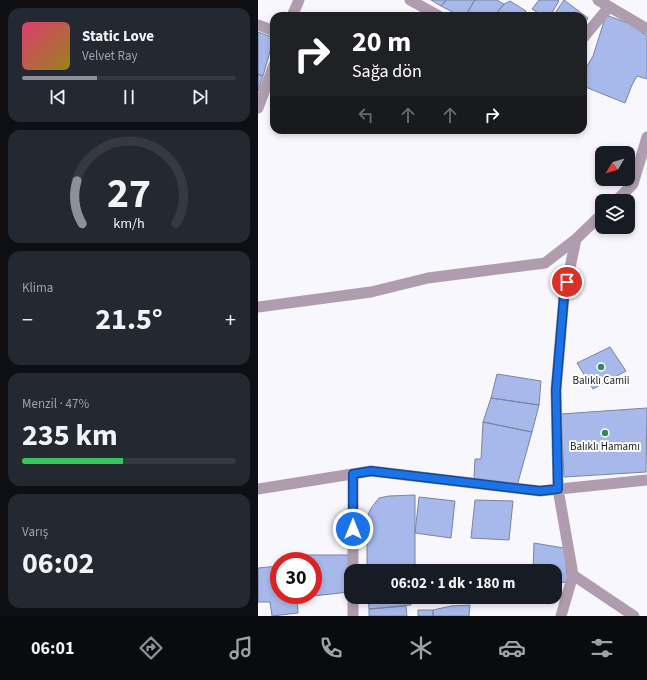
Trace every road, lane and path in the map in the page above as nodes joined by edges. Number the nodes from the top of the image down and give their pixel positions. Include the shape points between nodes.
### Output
1 (299, 0) edge
2 (410, 0) edge
3 (598, 0) edge
4 (609, 7) junction
5 (294, 12) edge
6 (431, 12) edge
7 (258, 25) edge
8 (647, 29) edge
9 (270, 30) edge
10 (587, 33) edge
11 (270, 76) edge
12 (258, 108) edge
13 (647, 137) edge
14 (623, 194) edge
15 (595, 221) edge
16 (576, 239) junction
17 (258, 307) edge
18 (353, 474) junction
19 (647, 480) edge
20 (258, 488) edge
21 (558, 489) junction
22 (353, 564) edge
23 (574, 575) junction
24 (353, 604) edge
25 (353, 616) edge
26 (561, 616) edge
27 (634, 616) edge

1 - 5 street
2 - 6 street
3 - 4 street
4 - 8 street
4 - 10 street
7 - 9 street
11 - 12 street
13 - 14 street via 633,184
15 - 16 street
16 - 17 street via 545,263 428,278 371,292
16 - 21 street via 564,296 556,390
18 - 20 street
18 - 21 street via 371,471 540,491
18 - 22 street
19 - 21 street
21 - 23 street
23 - 26 street
23 - 27 street
24 - 25 street

